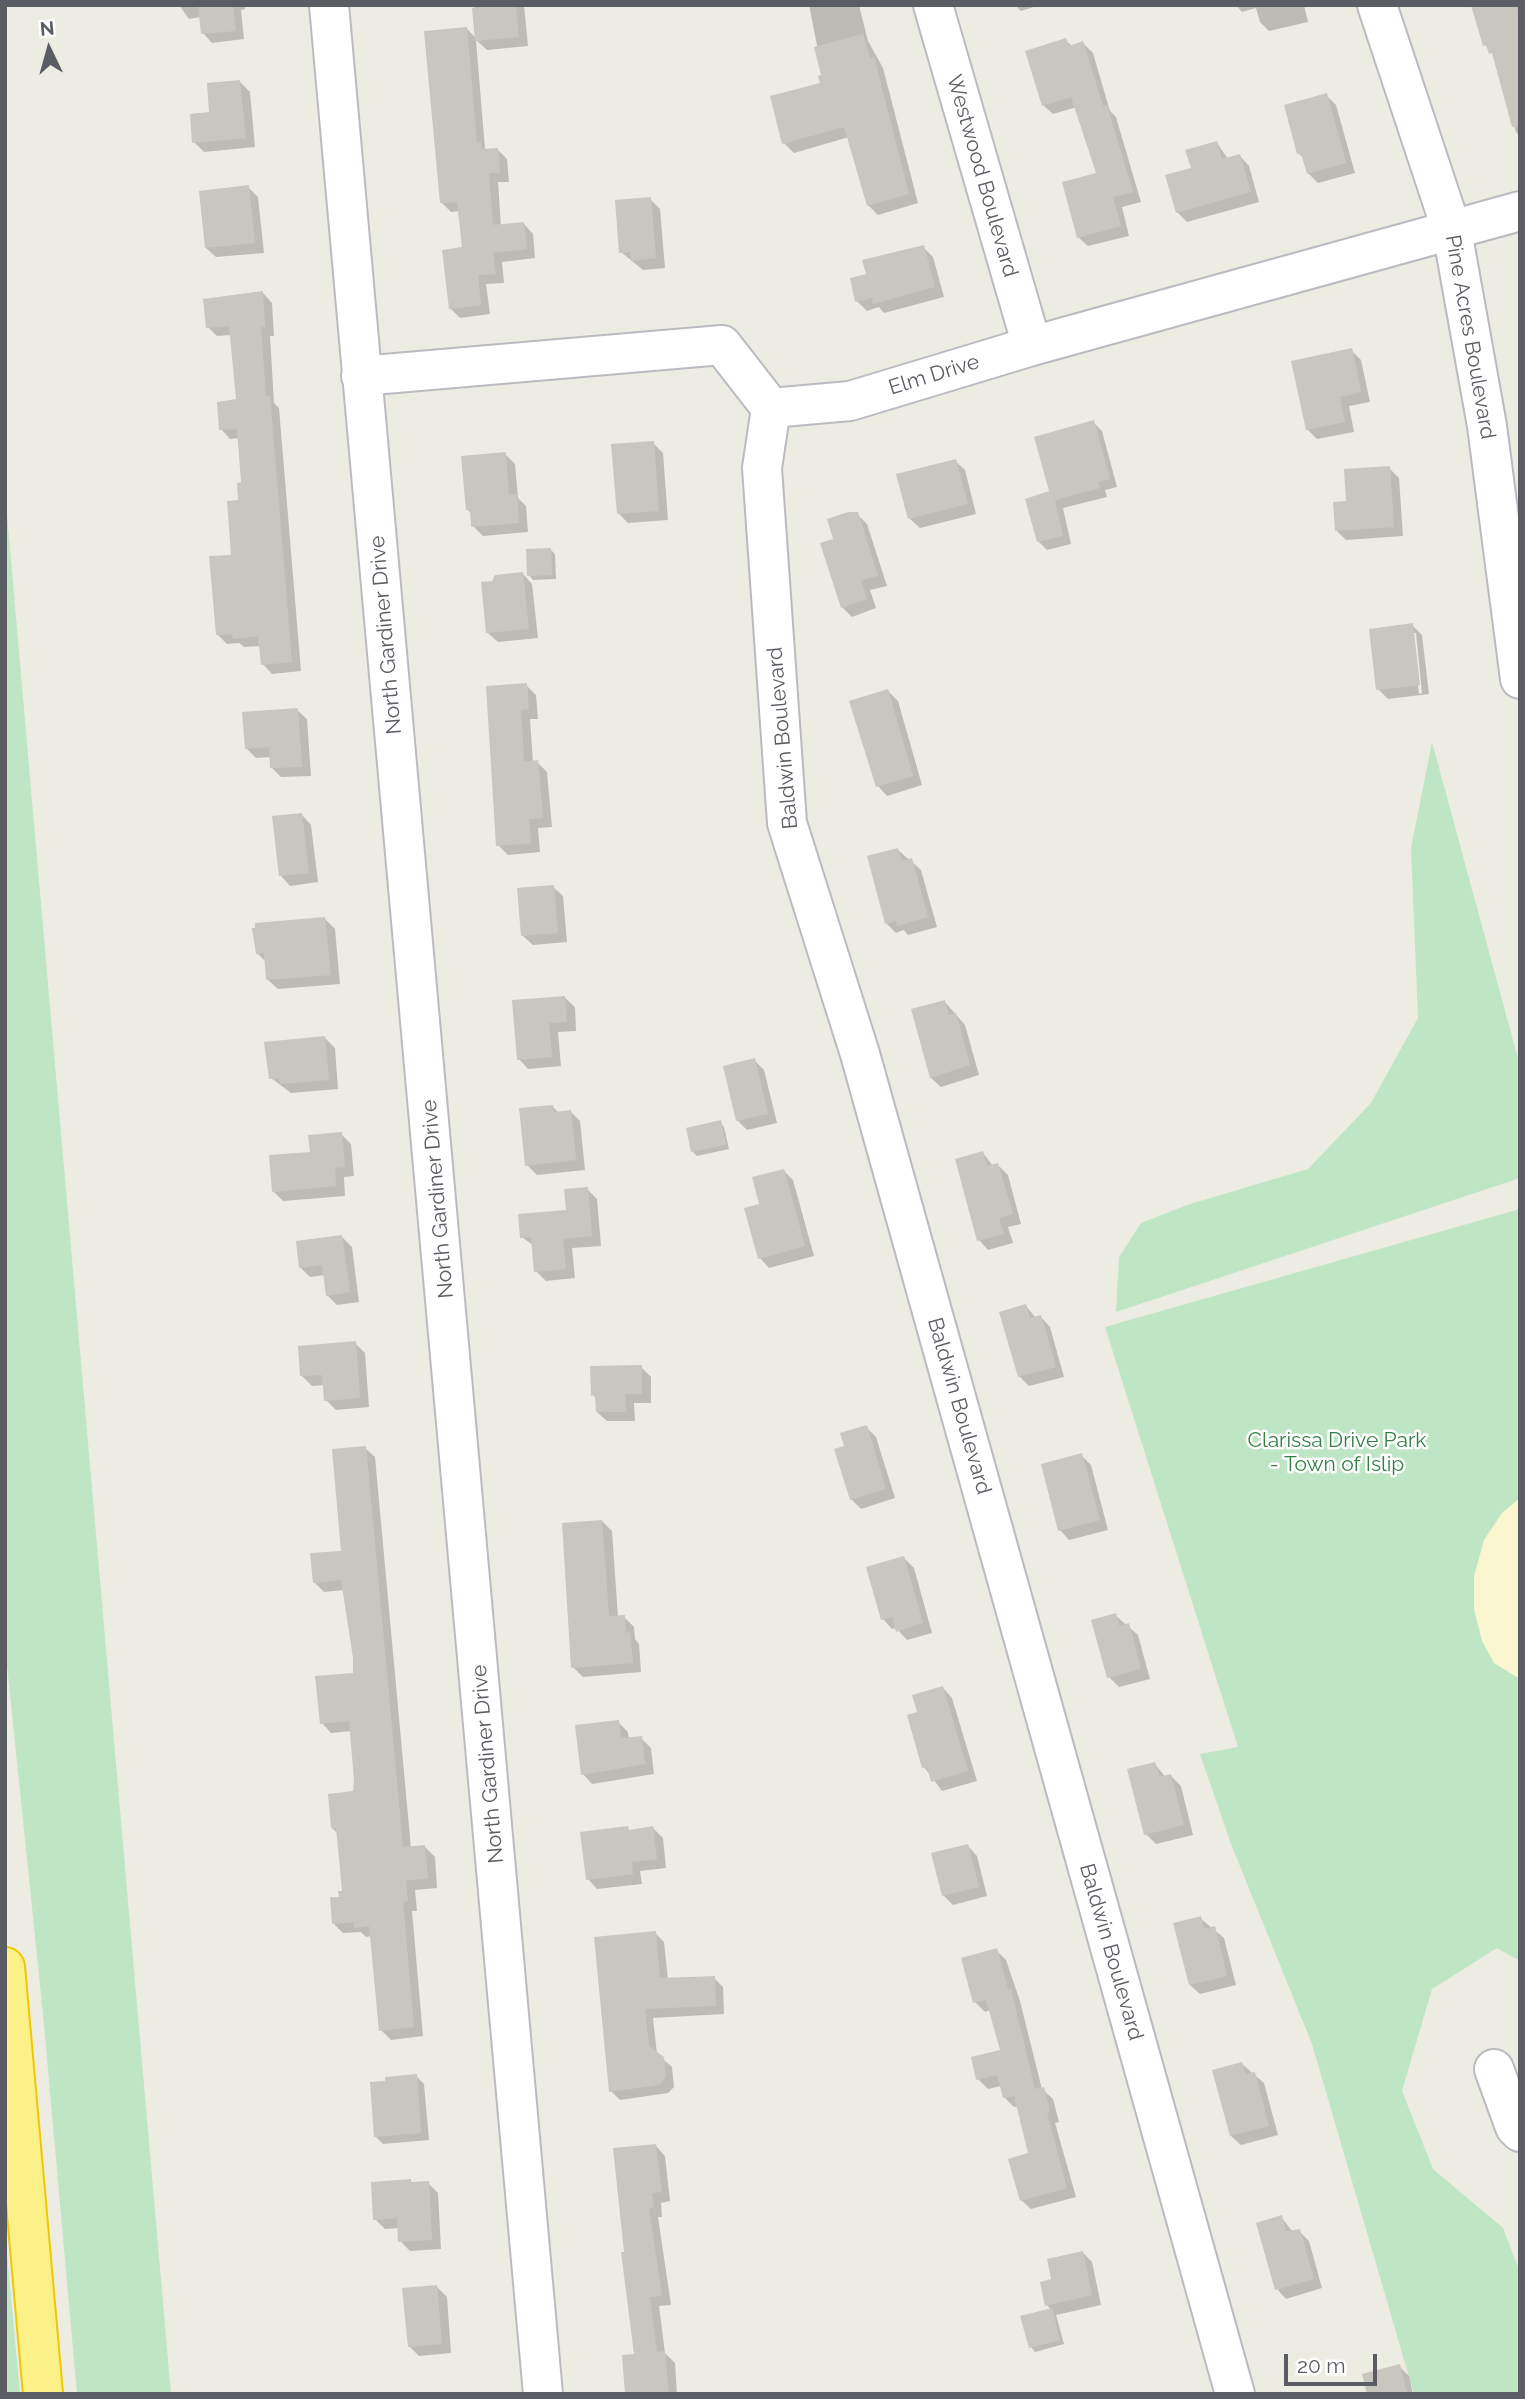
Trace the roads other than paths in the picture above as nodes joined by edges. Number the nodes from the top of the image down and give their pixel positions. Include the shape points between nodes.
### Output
1 (329, 5) edge
2 (933, 5) edge
3 (1377, 5) edge
4 (1520, 211) edge
5 (1451, 231) junction
6 (1032, 346) junction
7 (361, 376) junction
8 (771, 408) junction
9 (1520, 679) edge
10 (5, 1966) edge
11 (1494, 2069) dead end
12 (1520, 2132) edge
13 (43, 2394) edge
14 (543, 2394) edge
15 (1235, 2394) edge

1 - 7 street, North Gardiner Drive
2 - 6 street, Westwood Boulevard
3 - 5 street, Pine Acres Boulevard
4 - 5 street, Elm Drive
5 - 6 street, Elm Drive
5 - 9 street, Pine Acres Boulevard via 1487,426
6 - 8 street, Elm Drive via 850,401
7 - 8 street via 722,345
7 - 14 street, North Gardiner Drive
8 - 15 street, Baldwin Boulevard via 762,468 787,823 864,1067
10 - 13 highway
11 - 12 street

